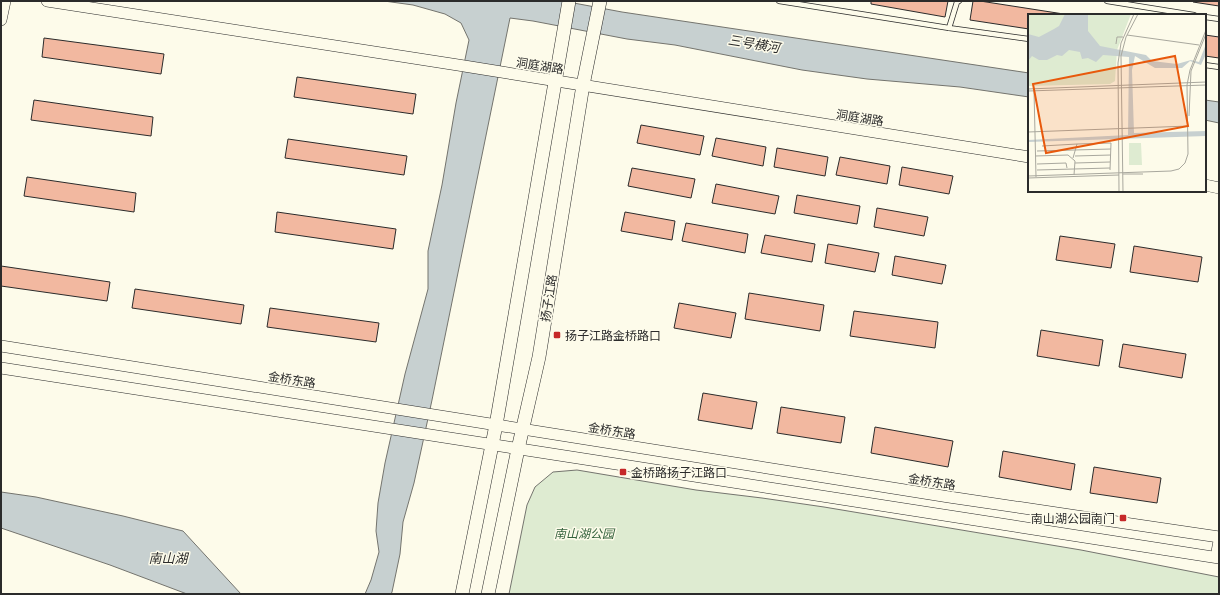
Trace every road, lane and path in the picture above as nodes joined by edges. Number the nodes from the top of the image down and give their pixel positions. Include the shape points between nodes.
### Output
1 (4, 1) edge
2 (47, 1) edge
3 (569, 1) edge
4 (600, 1) edge
5 (779, 1) edge
6 (959, 1) edge
7 (1107, 1) edge
8 (1188, 14) edge
9 (1206, 17) edge
10 (1219, 19) edge
11 (1, 20) edge
12 (949, 28) junction
13 (1028, 39) edge
14 (1206, 65) edge
15 (1219, 67) edge
16 (555, 81) junction
17 (583, 85) junction
18 (1028, 157) edge
19 (1206, 185) edge
20 (1219, 188) edge
21 (1, 346) edge
22 (1, 368) edge
23 (496, 425) junction
24 (522, 429) junction
25 (492, 445) junction
26 (518, 449) junction
27 (1219, 537) edge
28 (1219, 541) edge
29 (1218, 558) edge
30 (462, 594) edge
31 (488, 594) edge

1 - 11 street
2 - 16 street, 洞庭湖路
3 - 16 main road
4 - 17 main road, 扬子江路
5 - 12 lane
6 - 12 lane
7 - 8 lane
9 - 10 lane
12 - 13 lane
14 - 15 lane
16 - 17 street, 洞庭湖路
16 - 23 main road
17 - 18 street, 洞庭湖路
17 - 24 main road, 扬子江路 via 539,357
19 - 20 street
21 - 23 street, 金桥东路
22 - 25 street
23 - 24 street, 金桥东路
23 - 25 main road
24 - 26 main road, 扬子江路
24 - 27 street, 金桥东路
25 - 26 street
25 - 30 main road
26 - 29 street
26 - 31 main road, 扬子江路
28 - 29 street

